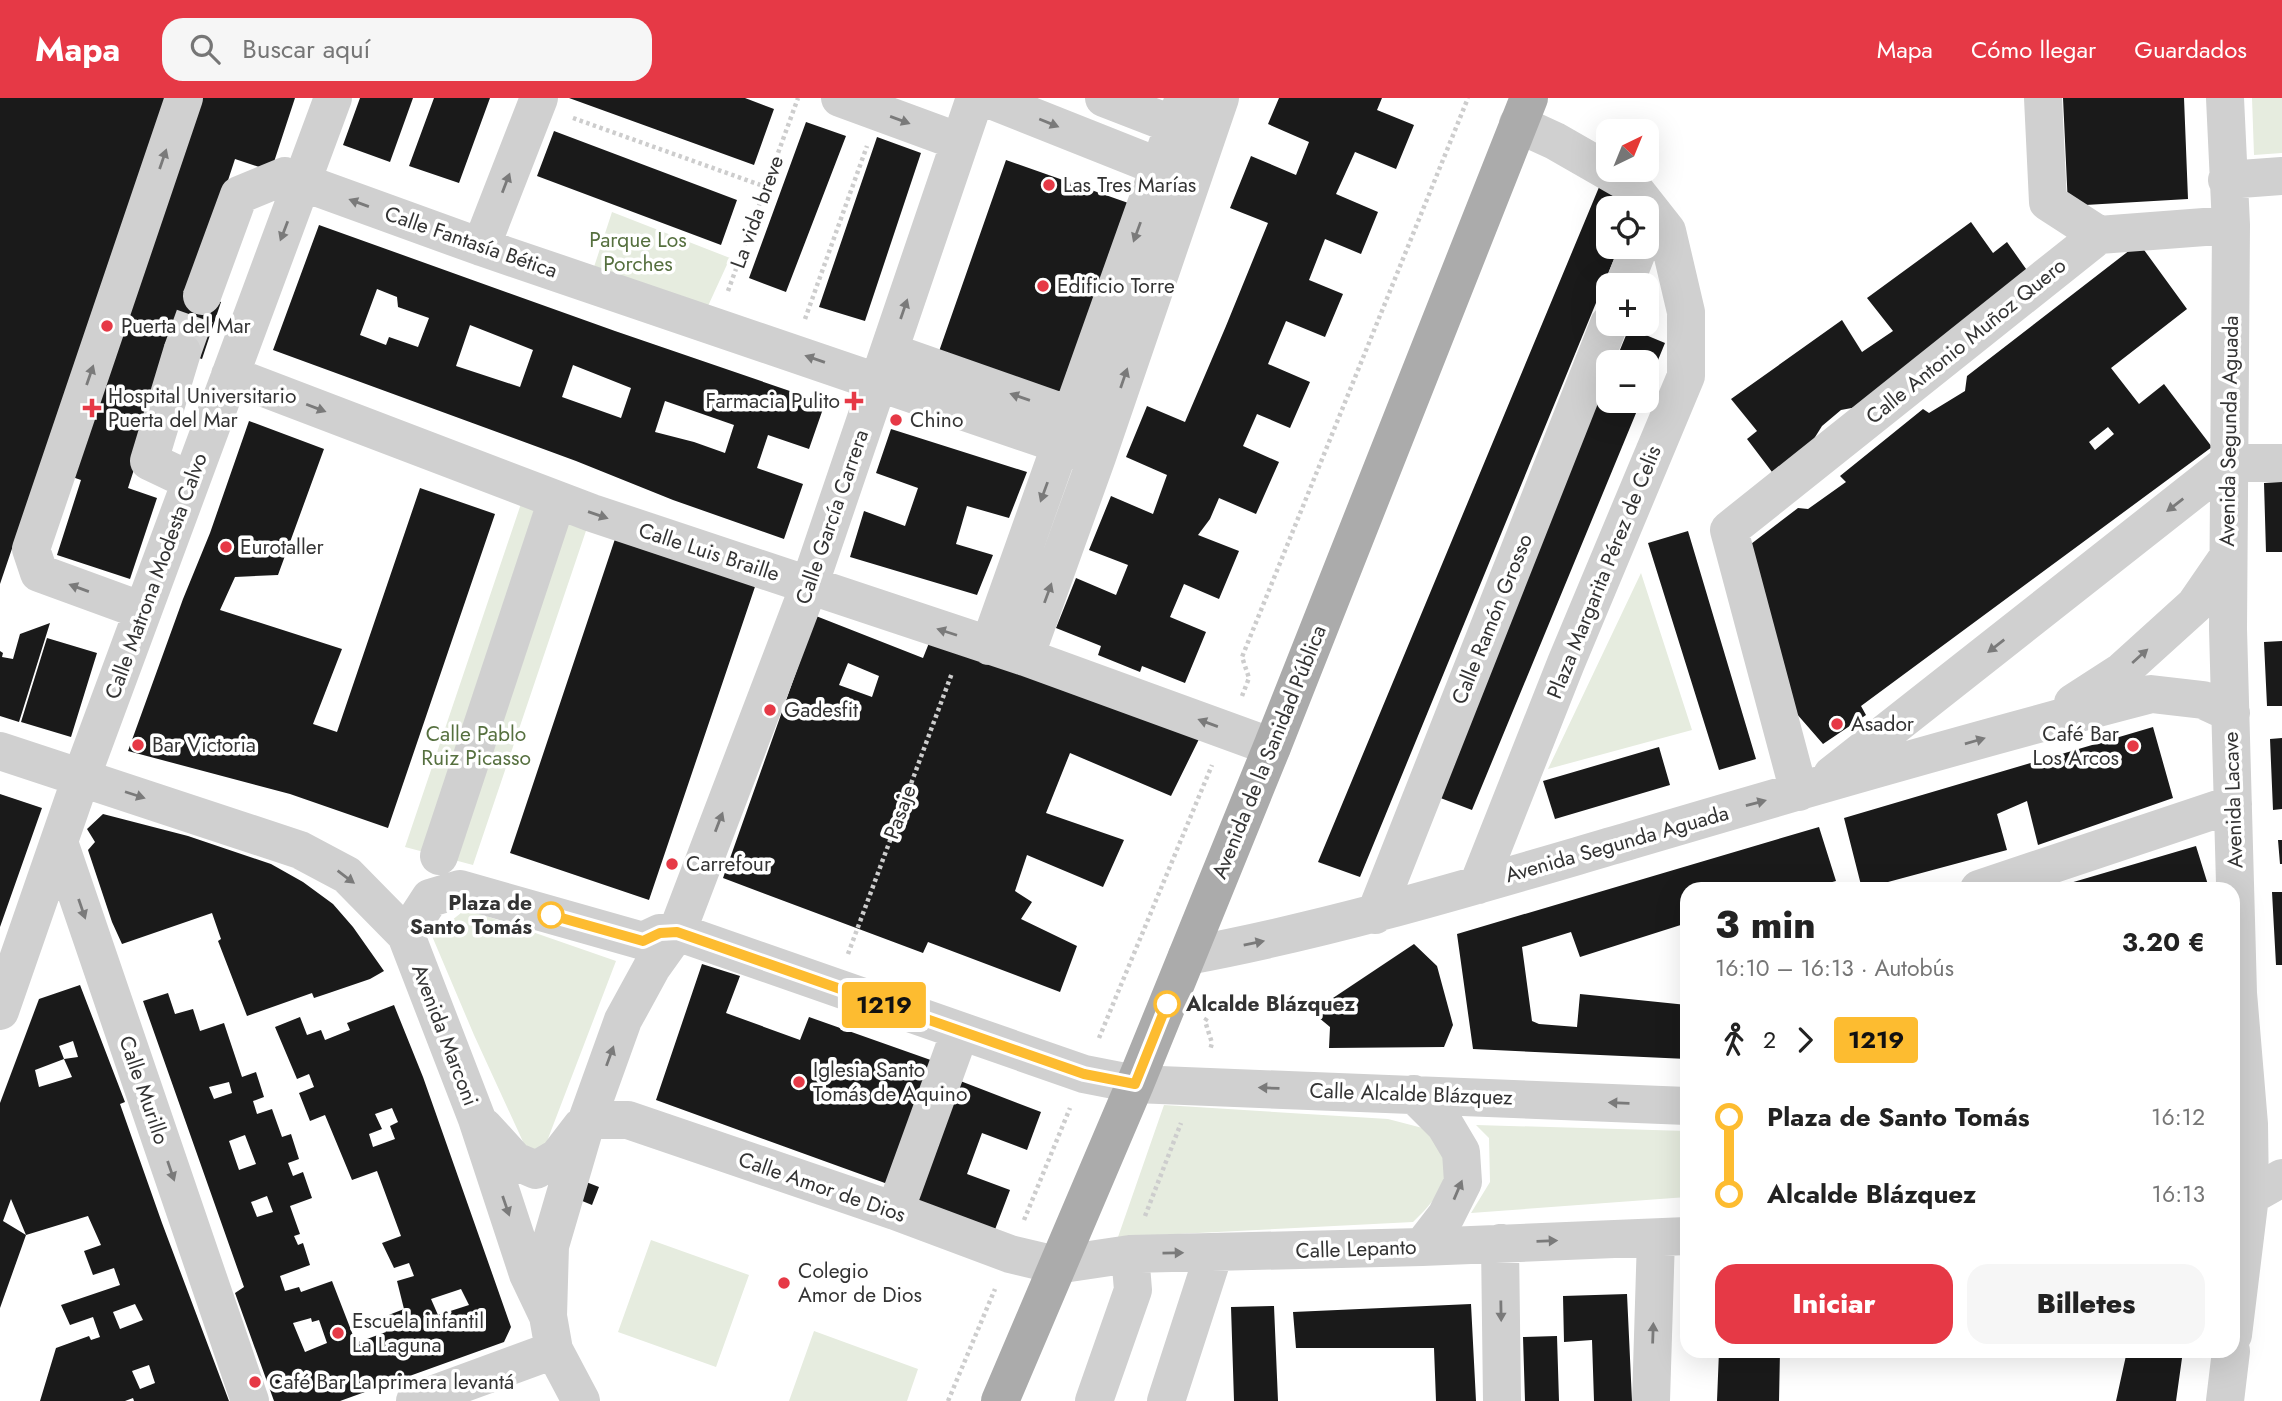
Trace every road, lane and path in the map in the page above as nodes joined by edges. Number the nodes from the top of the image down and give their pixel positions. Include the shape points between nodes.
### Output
1 (184, 98) edge
2 (333, 98) edge
3 (798, 98) edge
4 (840, 98) edge
5 (975, 98) edge
6 (986, 98) edge
7 (1104, 98) edge
8 (1220, 98) edge
9 (2043, 98) edge
10 (2225, 98) edge
11 (537, 101) edge
12 (1523, 111) edge
13 (879, 112) junction
14 (1188, 120) edge
15 (960, 142) junction
16 (1175, 173) junction
17 (2282, 176) edge
18 (2227, 180) junction
19 (303, 182) junction
20 (766, 187) junction
21 (1634, 196) edge
22 (2231, 225) junction
23 (1659, 230) edge
24 (2099, 235) junction
25 (481, 247) junction
26 (202, 296) tunnel mouth
27 (716, 326) junction
28 (1604, 336) edge
29 (182, 352) tunnel mouth
30 (794, 352) junction
31 (885, 367) junction
32 (230, 375) junction
33 (1066, 430) junction
34 (1102, 443) junction
35 (2228, 463) junction
36 (2282, 463) edge
37 (191, 481) junction
38 (557, 500) junction
39 (2228, 557) junction
40 (809, 586) junction
41 (143, 611) junction
42 (977, 642) junction
43 (1025, 657) junction
44 (2231, 713) junction
45 (2044, 722) junction
46 (1272, 747) junction
47 (0, 751) edge
48 (82, 778) junction
49 (1808, 789) junction
50 (2233, 804) junction
51 (60, 845) junction
52 (439, 856) dead end
53 (2000, 882) edge
54 (2235, 882) edge
55 (1478, 885) junction
56 (1375, 915) junction
57 (585, 925) junction
58 (677, 932) junction
59 (406, 935) junction
60 (1187, 956) junction
61 (835, 987) junction
62 (2240, 1009) edge
63 (0, 1011) edge
64 (623, 1020) junction
65 (1205, 1021) dead end
66 (960, 1032) junction
67 (1135, 1084) junction
68 (1196, 1085) junction
69 (1414, 1094) junction
70 (1680, 1106) edge
71 (477, 1119) junction
72 (587, 1120) junction
73 (2255, 1125) edge
74 (2255, 1191) edge
75 (895, 1211) junction
76 (1671, 1237) edge
77 (1500, 1243) junction
78 (1422, 1247) junction
79 (1213, 1253) junction
80 (1130, 1254) junction
81 (1056, 1265) junction
82 (2240, 1289) edge
83 (551, 1333) junction
84 (2230, 1358) edge
85 (250, 1401) edge
86 (415, 1401) edge
87 (581, 1401) edge
88 (1000, 1401) edge
89 (1094, 1401) edge
90 (1166, 1401) edge
91 (1503, 1401) edge
92 (1651, 1401) edge
93 (2225, 1401) edge

41 -> 1 street via 39,573 31,549
2 - 19 street, Calle Matrona Modesta Calvo
3 - 20 path, La vida breve
4 - 13 street
5 - 15 street, Calle García Carrera
6 -> 16 street
7 - 14 street
8 - 14 street
9 - 24 street via 2048,202
10 - 18 street, Avenida Segunda Aguada
11 - 20 path
25 -> 11 street
12 - 21 street, Plaza Margarita Pérez de Celis via 1555,141 1630,184
12 - 46 main road, Avenida de la Sanidad Pública
13 -> 15 street
13 - 30 path
14 - 16 street
31 -> 15 street, Calle García Carrera
16 -> 33 street
34 -> 16 street
17 - 18 street
18 - 22 street, Avenida Segunda Aguada
25 -> 19 street, Calle Fantasía Bética
19 - 26 street via 285,176 239,195
19 -> 32 street, Calle Matrona Modesta Calvo
20 - 27 path, La vida breve
22 - 24 street
22 - 35 street, Avenida Segunda Aguada
23 - 55 street, Plaza Margarita Pérez de Celis via 1667,231 1686,312 1686,376
24 - 49 street, Calle Antonio Muñoz Quero via 1730,530
25 - 27 street, Calle Fantasía Bética
27 - 30 street, Calle Fantasía Bética
28 - 56 street, Calle Ramón Grosso
29 - 37 street via 149,461
31 -> 30 street, Calle Fantasía Bética
31 - 33 street, Calle Fantasía Bética
31 - 40 street, Calle García Carrera
32 - 37 street, Calle Matrona Modesta Calvo
32 -> 38 street, Calle Luis Braille
33 - 34 street, Calle Fantasía Bética
33 -> 42 street
43 -> 34 street
35 - 36 street
35 - 39 street, Avenida Segunda Aguada
35 -> 49 street
37 - 41 street, Calle Matrona Modesta Calvo
38 -> 40 street, Calle Luis Braille
38 - 52 street
39 - 44 street, Avenida Lacave
45 -> 39 street, Avenida Segunda Aguada via 2130,664 2195,605
42 -> 40 street, Calle Luis Braille
58 -> 40 street, Calle García Carrera
41 - 48 street, Calle Matrona Modesta Calvo
42 - 43 street, Calle Luis Braille
42 - 61 path, Pasaje
46 -> 43 street, Calle Luis Braille
44 - 45 street, Avenida Segunda Aguada via 2203,700 2151,694
44 - 50 street, Avenida Lacave
49 -> 45 street, Avenida Segunda Aguada
46 - 60 main road, Avenida de la Sanidad Pública
47 - 48 street, Avenida Marconi
48 - 51 street
48 -> 59 street, Avenida Marconi via 300,850 347,875
55 -> 49 street, Avenida Segunda Aguada
50 - 53 street
50 - 54 street, Avenida Lacave
51 - 63 street
51 -> 85 street, Calle Murillo
55 - 56 street, Avenida Segunda Aguada
60 -> 56 street, Avenida Segunda Aguada
57 - 58 street via 643,941
57 - 59 street via 460,889 430,898
57 - 64 street via 623,962
58 - 61 street, Calle Alcalde Blázquez
58 - 64 street
59 - 71 street, Avenida Marconi
60 - 67 main road, Avenida de la Sanidad Pública
61 - 66 street, Calle Alcalde Blázquez
62 - 73 street, Avenida Lacave
72 -> 64 street
65 - 68 path via 1212,1043
66 - 67 street, Calle Alcalde Blázquez via 1084,1074
66 - 75 street
67 - 68 street, Calle Alcalde Blázquez
67 - 81 main road, Avenida de la Sanidad Pública
69 -> 68 street, Calle Alcalde Blázquez
68 - 80 path
70 -> 69 street, Calle Alcalde Blázquez
78 -> 69 street via 1446,1216 1463,1182 1461,1152 1445,1125
71 - 72 street via 515,1161 536,1170 558,1157
71 -> 83 street, Avenida Marconi
72 - 75 street, Calle Amor de Dios via 628,1120
72 - 83 street via 550,1246
73 - 74 street, Avenida Lacave
74 - 82 street, Avenida Lacave
75 - 81 street, Calle Amor de Dios via 1010,1254
77 -> 76 street, Calle Lepanto
92 -> 76 street
77 - 78 street, Calle Lepanto
77 -> 91 street
78 - 79 street, Calle Lepanto
80 -> 79 street, Calle Lepanto
79 - 90 street
80 - 81 street, Calle Lepanto
80 - 89 street via 1133,1290
81 - 88 main road, Avenida de la Sanidad Pública
83 - 86 street
83 - 87 street, Avenida Marconi
84 - 93 street

